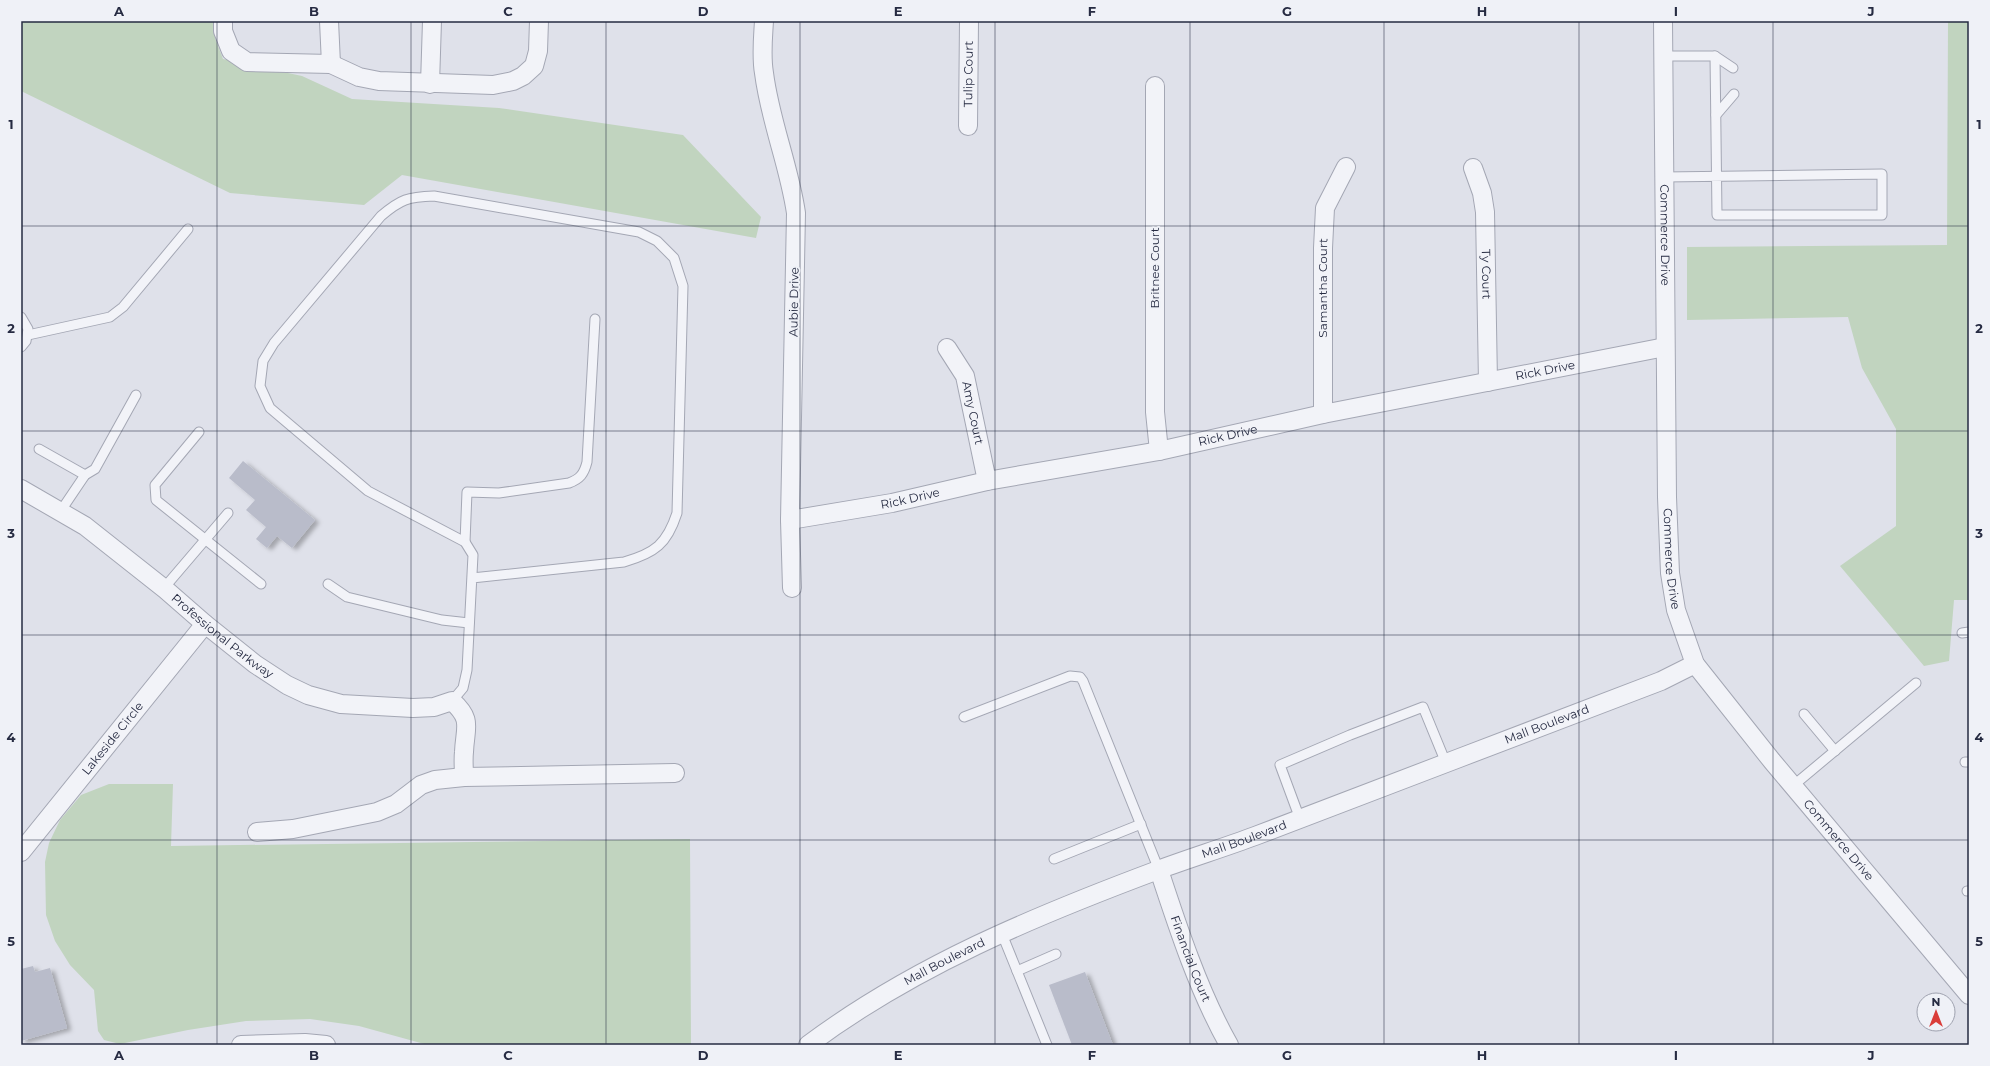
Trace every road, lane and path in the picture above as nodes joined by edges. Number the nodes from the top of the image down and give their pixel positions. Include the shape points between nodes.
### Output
1 (223, 21) edge
2 (329, 21) edge
3 (432, 21) edge
4 (539, 21) edge
5 (764, 21) edge
6 (969, 21) edge
7 (1663, 21) edge
8 (1663, 56) junction
9 (1715, 56) junction
10 (331, 64) junction
11 (1733, 68) dead end
12 (430, 84) junction
13 (1155, 86) dead end
14 (1734, 94) dead end
15 (1716, 116) junction
16 (968, 126) dead end
17 (1346, 167) dead end
18 (1473, 168) dead end
19 (1717, 176) junction
20 (1664, 177) junction
21 (188, 229) dead end
22 (21, 317) edge
23 (595, 319) dead end
24 (28, 335) junction
25 (21, 347) edge
26 (1665, 347) junction
27 (947, 348) dead end
28 (1488, 382) junction
29 (136, 396) dead end
30 (1322, 414) junction
31 (199, 432) dead end
32 (39, 449) dead end
33 (1159, 451) junction
34 (85, 475) junction
35 (987, 481) junction
36 (21, 489) edge
37 (60, 512) junction
38 (228, 514) dead end
39 (790, 520) junction
40 (206, 540) junction
41 (465, 542) junction
42 (472, 578) junction
43 (261, 584) dead end
44 (328, 584) dead end
45 (164, 588) junction
46 (792, 588) dead end
47 (469, 623) junction
48 (205, 624) junction
49 (1694, 664) junction
50 (1916, 683) dead end
51 (452, 701) junction
52 (1804, 714) dead end
53 (964, 717) dead end
54 (1836, 750) junction
55 (1446, 763) junction
56 (675, 773) dead end
57 (464, 777) junction
58 (1794, 786) junction
59 (1300, 819) junction
60 (1141, 824) junction
61 (257, 832) dead end
62 (21, 852) edge
63 (1054, 859) dead end
64 (1159, 870) junction
65 (1002, 934) junction
66 (1056, 954) dead end
67 (1017, 971) junction
68 (1969, 995) edge
69 (241, 1045) edge
70 (326, 1045) edge
71 (808, 1045) edge
72 (1047, 1045) edge
73 (1229, 1045) edge

1 - 10 street via 223,31 231,51 247,62
2 - 10 street
3 - 12 street
4 - 12 street via 538,51 534,66 523,76 493,85
5 - 39 street, Aubie Drive via 763,71 771,112 793,187 796,213
6 - 16 street, Tulip Court
7 - 8 street, Commerce Drive
8 - 9 lane
8 - 20 street, Commerce Drive
9 - 11 lane
9 - 15 lane
10 - 12 street via 366,79
13 - 33 street, Britnee Court via 1155,412
14 - 15 lane
15 - 19 lane
17 - 30 street, Samantha Court via 1325,208 1322,248
18 - 28 street, Ty Court via 1482,193 1485,212
19 - 19 lane via 1882,174 1882,215 1717,215
19 - 20 lane
20 - 26 street, Commerce Drive
21 - 24 lane via 123,307 110,317
22 - 24 lane via 26,323
23 - 41 lane via 587,462 584,472 578,480 569,483 499,493 467,492
24 - 25 lane
26 - 28 street, Rick Drive
26 - 49 street, Commerce Drive via 1670,573 1676,610
27 - 35 street, Amy Court via 965,376
28 - 30 street, Rick Drive
29 - 34 lane via 95,469
30 - 33 street, Rick Drive
31 - 40 lane via 155,486 156,500
32 - 34 lane
33 - 35 street, Rick Drive
34 - 37 lane
35 - 39 street, Rick Drive via 892,502
36 - 37 street, Professional Parkway
37 - 45 street, Professional Parkway via 85,526
38 - 40 lane
39 - 46 street, Aubie Drive
40 - 43 lane
40 - 45 lane
41 - 42 lane via 473,555
41 - 42 lane via 368,491 270,408 260,386 263,361 274,343 381,216 396,203 413,197 434,196 638,232 657,241 674,258 683,286 677,513 672,529 661,546 644,556 624,562
42 - 47 lane
44 - 47 lane via 347,597 442,620
45 - 48 street, Professional Parkway
47 - 51 lane via 467,670 463,688
48 - 51 street, Professional Parkway via 255,664 308,695 341,704 413,708 434,707
48 - 62 street, Lakeside Circle
49 - 55 street, Mall Boulevard via 1661,681
49 - 58 street, Commerce Drive
50 - 54 lane
51 - 57 street via 462,710 466,721
52 - 54 lane
53 - 60 lane via 1070,676 1080,677
54 - 58 lane
55 - 59 street, Mall Boulevard
55 - 59 lane via 1423,707 1350,735 1280,765
56 - 57 street
57 - 61 street via 435,780 421,785 396,804 376,812 292,829
58 - 68 street, Commerce Drive
59 - 64 street, Mall Boulevard
60 - 63 lane
60 - 64 lane
64 - 65 street, Mall Boulevard via 1045,914
64 - 73 street, Financial Court via 1176,922
65 - 67 lane
65 - 71 street, Mall Boulevard via 908,979 843,1019
66 - 67 lane
67 - 72 lane
69 - 70 street

